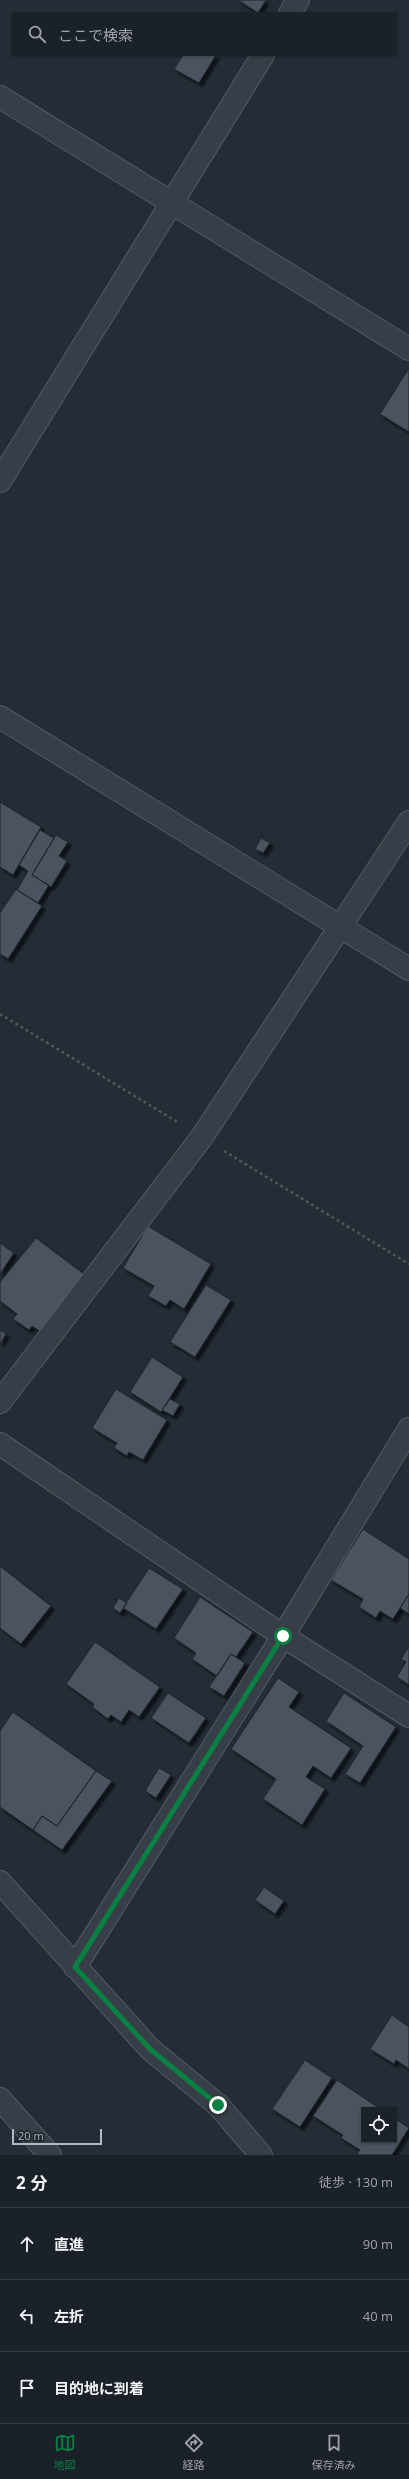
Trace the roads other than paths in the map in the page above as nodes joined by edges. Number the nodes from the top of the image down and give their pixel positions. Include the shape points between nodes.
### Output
1 (298, 0) edge
2 (291, 12) edge
3 (262, 56) edge
4 (0, 97) edge
5 (171, 202) junction
6 (409, 349) edge
7 (0, 481) edge
8 (0, 717) edge
9 (409, 822) edge
10 (341, 925) junction
11 (409, 969) edge
12 (0, 1402) edge
13 (409, 1429) edge
14 (0, 1444) edge
15 (283, 1636) junction
16 (409, 1716) edge
17 (0, 1882) edge
18 (75, 1967) junction
19 (0, 2099) edge
20 (50, 2155) edge
21 (261, 2155) edge

1 - 2 street
3 - 5 street
4 - 5 street
5 - 6 street
5 - 7 street
8 - 10 street
9 - 10 street
10 - 11 street
10 - 12 street via 202,1137
13 - 15 street
14 - 15 street
15 - 16 street
15 - 18 street
17 - 18 street
18 - 21 street via 150,2049 218,2105
19 - 20 street

